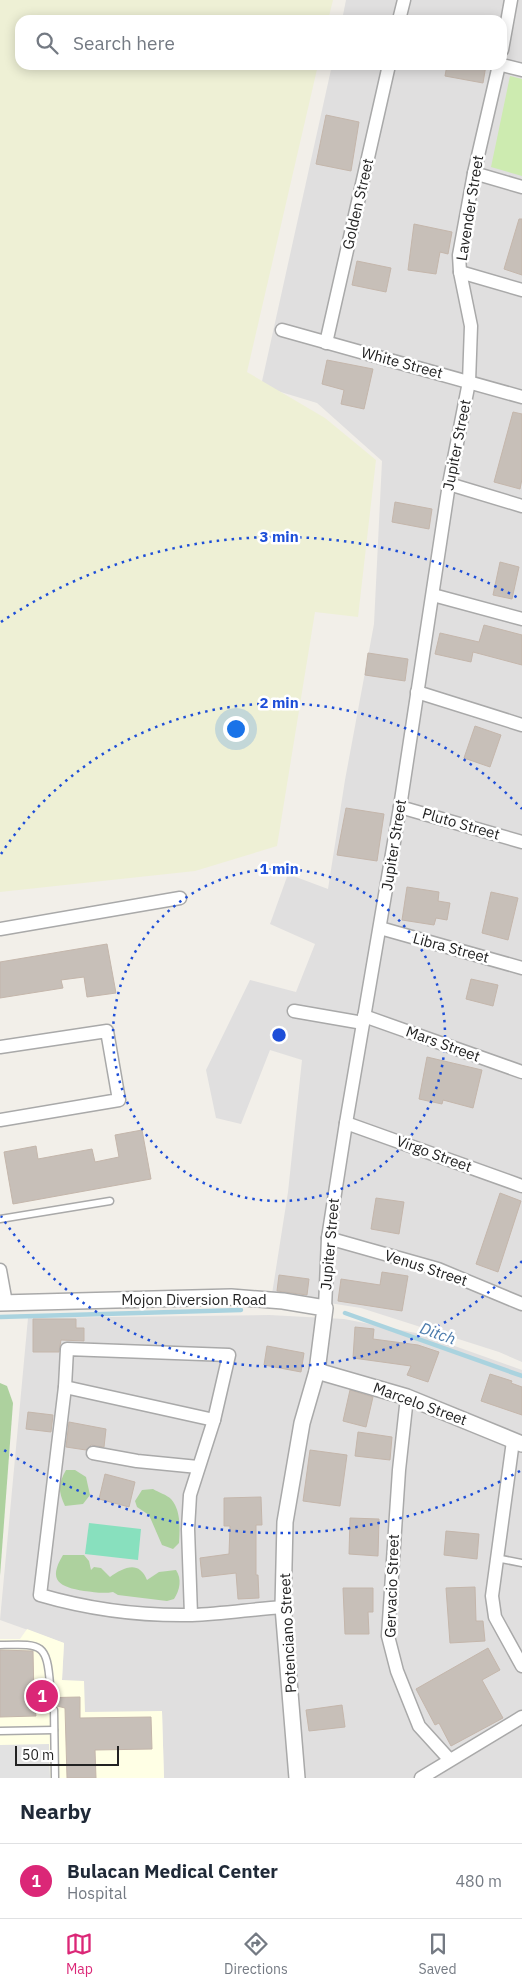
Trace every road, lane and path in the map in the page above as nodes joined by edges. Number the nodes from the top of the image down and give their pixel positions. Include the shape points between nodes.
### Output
1 (404, 0) edge
2 (511, 0) edge
3 (400, 15) edge
4 (507, 22) edge
5 (507, 67) edge
6 (388, 70) edge
7 (499, 70) edge
8 (522, 70) edge
9 (474, 173) junction
10 (522, 187) edge
11 (460, 272) junction
12 (522, 290) edge
13 (282, 330) dead end
14 (326, 343) junction
15 (469, 382) junction
16 (522, 397) edge
17 (449, 484) junction
18 (522, 506) edge
19 (433, 595) junction
20 (522, 619) edge
21 (417, 692) junction
22 (522, 725) edge
23 (400, 807) junction
24 (522, 842) edge
25 (180, 898) dead end
26 (0, 928) edge
27 (380, 928) junction
28 (522, 968) edge
29 (294, 1011) dead end
30 (363, 1020) junction
31 (0, 1047) edge
32 (522, 1072) edge
33 (0, 1120) edge
34 (346, 1123) junction
35 (522, 1186) edge
36 (110, 1201) dead end
37 (0, 1219) edge
38 (328, 1238) junction
39 (0, 1270) edge
40 (3, 1303) edge
41 (522, 1304) edge
42 (325, 1308) junction
43 (317, 1371) junction
44 (65, 1387) junction
45 (408, 1397) junction
46 (214, 1420) junction
47 (518, 1442) edge
48 (93, 1453) dead end
49 (198, 1466) junction
50 (496, 1558) junction
51 (522, 1563) edge
52 (283, 1607) junction
53 (192, 1615) junction
54 (0, 1645) edge
55 (522, 1666) edge
56 (50, 1685) dead end
57 (54, 1710) dead end
58 (522, 1717) edge
59 (0, 1730) edge
60 (54, 1730) junction
61 (449, 1759) junction
62 (56, 1778) edge
63 (298, 1778) edge
64 (421, 1778) edge

1 - 3 street
2 - 4 street
5 - 8 street
6 - 14 street, Golden Street
7 - 9 street, Lavender Street
9 - 10 street
9 - 11 street, Lavender Street via 459,255
11 - 12 street
11 - 15 street, Lavender Street via 470,326
13 - 14 street, White Street
14 - 15 street, White Street
15 - 16 street, White Street
15 - 17 street, Jupiter Street
17 - 18 street
17 - 19 street, Jupiter Street
19 - 20 street
19 - 21 street, Jupiter Street
21 - 22 street
21 - 23 street, Jupiter Street
23 - 24 street, Pluto Street
23 - 27 street, Jupiter Street
25 - 26 street
27 - 28 street, Libra Street
27 - 30 street, Jupiter Street
29 - 30 street, Mars Street
30 - 32 street, Mars Street
30 - 34 street, Jupiter Street
31 - 33 street via 107,1031 119,1100
34 - 35 street, Virgo Street
34 - 38 street, Jupiter Street
36 - 37 lane
38 - 41 street, Venus Street via 438,1269
38 - 42 street, Jupiter Street
39 - 40 street
40 - 42 street, Mojon Diversion Road via 231,1297
42 - 43 street
43 - 45 street, Marcelo Street
43 - 52 street, Potenciano Street via 302,1423 285,1522
44 - 46 street
44 - 46 street via 67,1349 229,1355
44 - 53 street via 40,1596 125,1611
45 - 47 street, Marcelo Street
45 - 61 street, Gervacio Street via 398,1470 388,1636 397,1671 419,1726
46 - 49 street
47 - 50 street
48 - 49 street via 137,1461
49 - 53 street via 190,1495 188,1529
50 - 51 lane
50 - 55 street via 492,1596 495,1617
52 - 53 street
52 - 63 street, Potenciano Street
54 - 56 lane via 29,1644 41,1649 48,1658
57 - 60 lane
58 - 61 street
59 - 60 lane
60 - 62 lane
61 - 64 street

